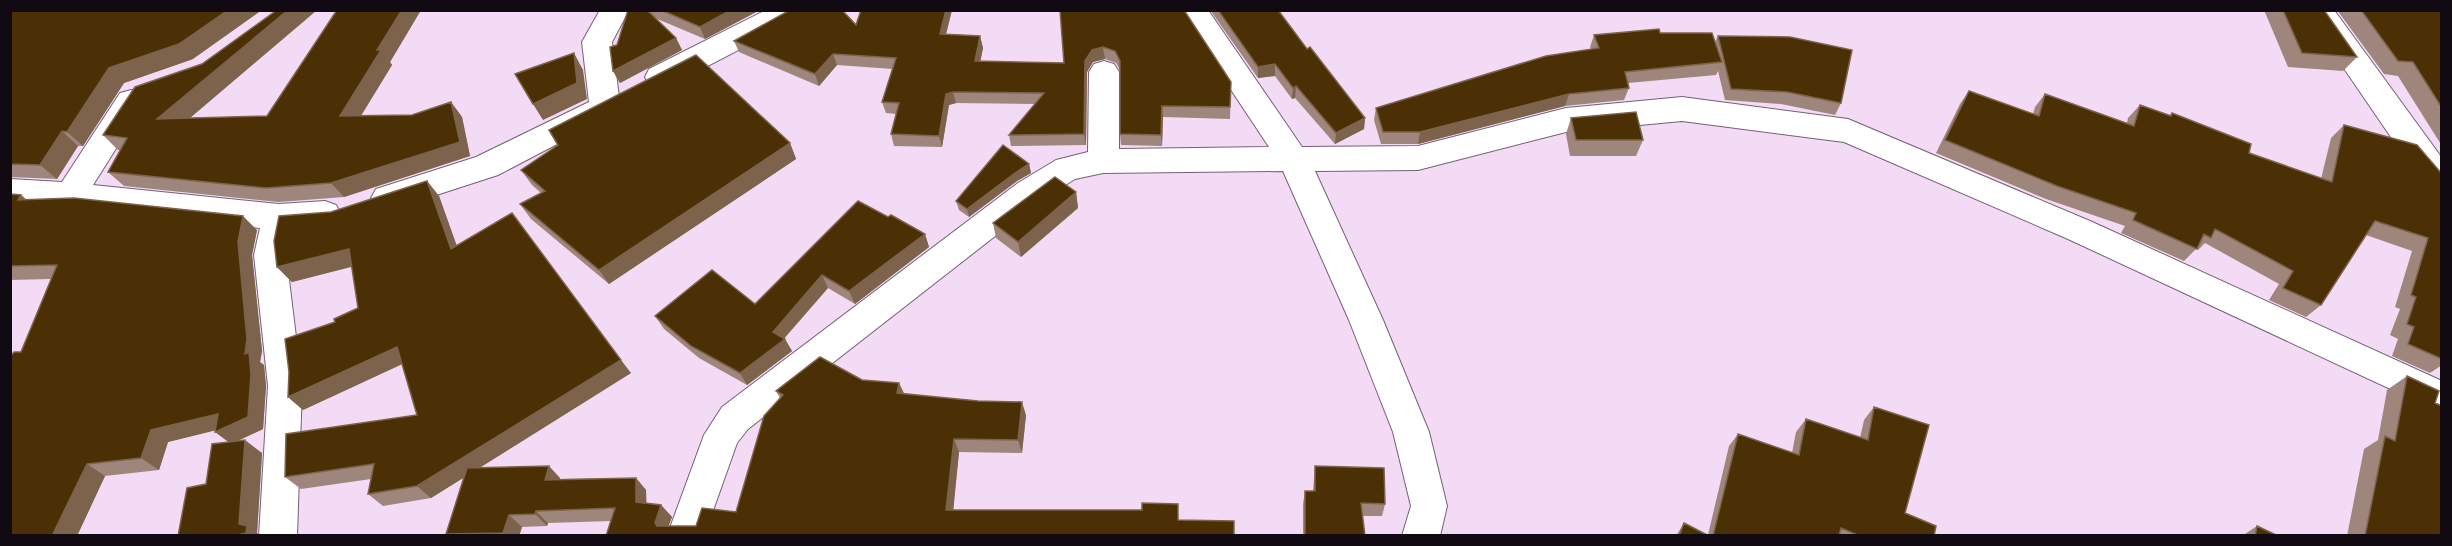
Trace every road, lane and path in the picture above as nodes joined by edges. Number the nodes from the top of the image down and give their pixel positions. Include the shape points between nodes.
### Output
1 (615, 10) edge
2 (792, 10) edge
3 (1192, 10) edge
4 (2318, 10) edge
5 (1104, 72) dead end
6 (148, 88) edge
7 (605, 105) junction
8 (1294, 160) junction
9 (1103, 161) junction
10 (2442, 180) edge
11 (10, 192) edge
12 (70, 195) junction
13 (279, 217) junction
14 (2442, 399) edge
15 (278, 536) edge
16 (685, 536) edge
17 (1421, 536) edge

1 - 7 street via 597,42
2 - 7 street
3 - 8 street
4 - 10 street
5 - 9 street
6 - 12 street via 138,92
7 - 13 street via 486,166 344,212
8 - 9 street
8 - 14 street via 1418,158 1566,120 1682,109 1848,131 2079,230
8 - 17 street via 1411,432 1429,506
9 - 16 street via 1067,169 1029,192 735,418 722,435
11 - 12 street
12 - 13 street
13 - 15 street via 270,255 285,386

